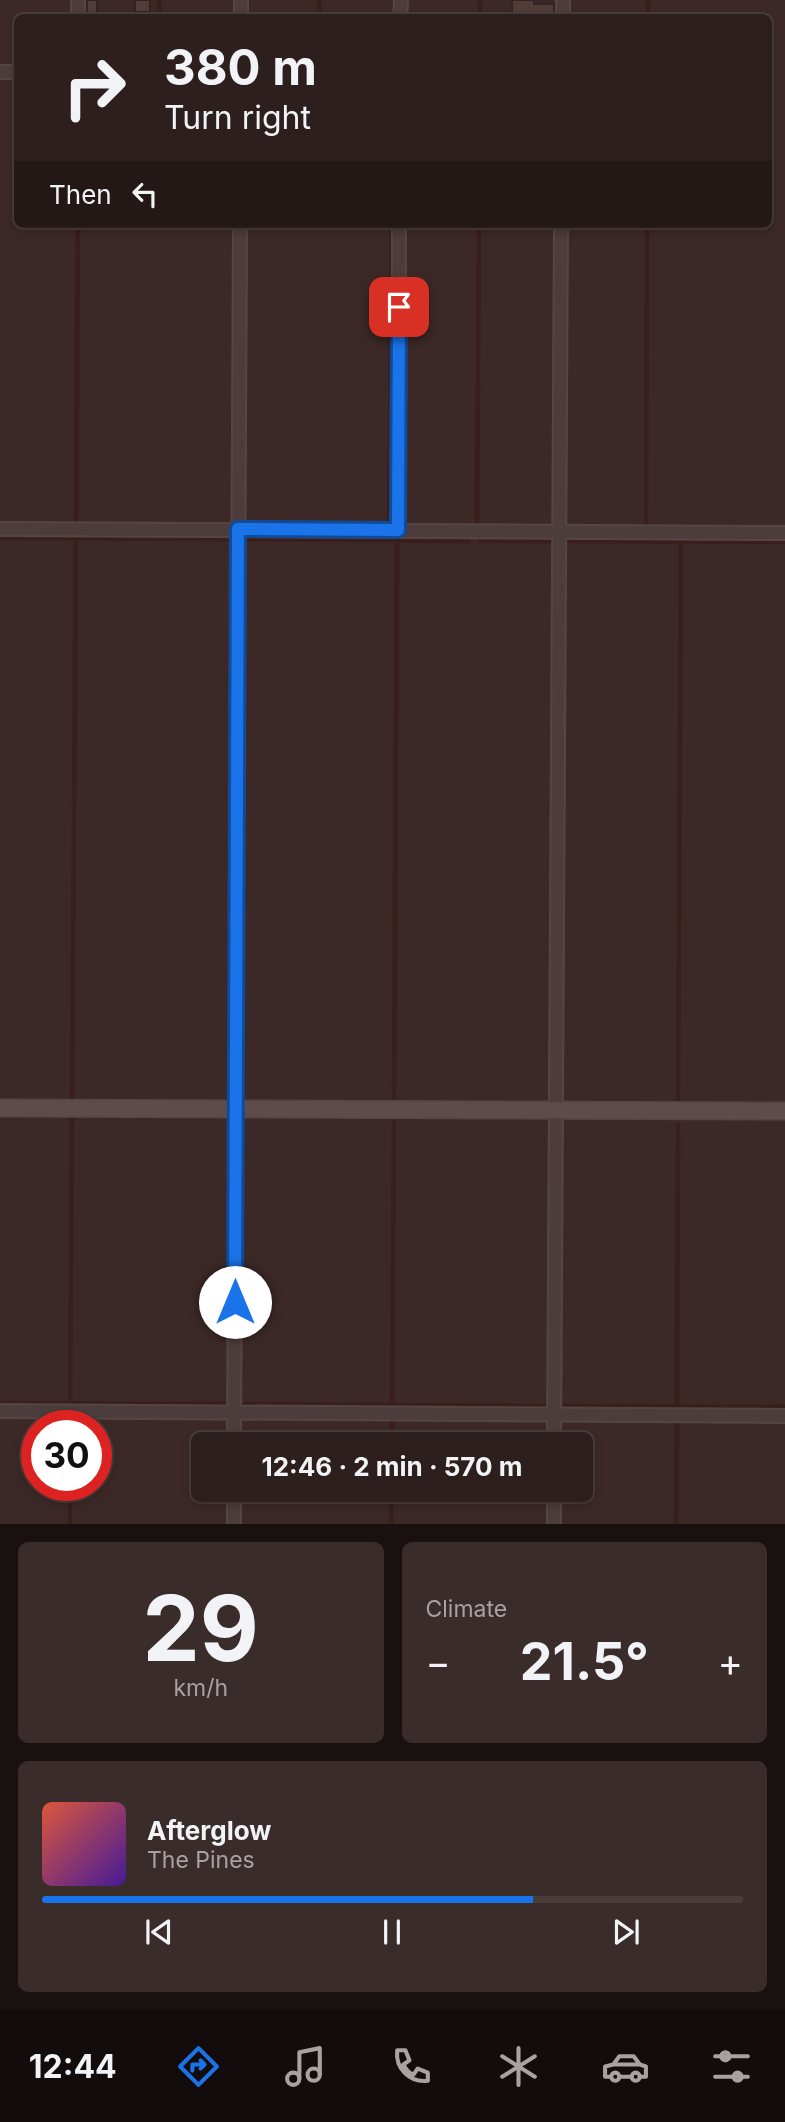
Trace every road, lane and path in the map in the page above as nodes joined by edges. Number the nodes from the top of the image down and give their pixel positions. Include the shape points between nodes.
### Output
1 (240, 228) edge
2 (399, 228) edge
3 (561, 228) edge
4 (0, 529) edge
5 (238, 529) junction
6 (398, 530) junction
7 (559, 531) junction
8 (785, 533) edge
9 (0, 1108) edge
10 (236, 1110) junction
11 (556, 1110) junction
12 (785, 1111) edge
13 (0, 1410) edge
14 (235, 1412) junction
15 (555, 1415) junction
16 (785, 1416) edge
17 (234, 1432) edge
18 (554, 1432) edge
19 (234, 1502) edge
20 (554, 1502) edge
21 (234, 1524) edge
22 (554, 1524) edge

1 - 5 street
2 - 6 street
3 - 7 street
4 - 5 street
5 - 6 street
5 - 10 street
6 - 7 street
7 - 8 street
7 - 11 street
9 - 10 street
10 - 11 street
10 - 14 street
11 - 12 street
11 - 15 street
13 - 14 street
14 - 15 street
14 - 17 street
15 - 16 street
15 - 18 street
19 - 21 street
20 - 22 street

